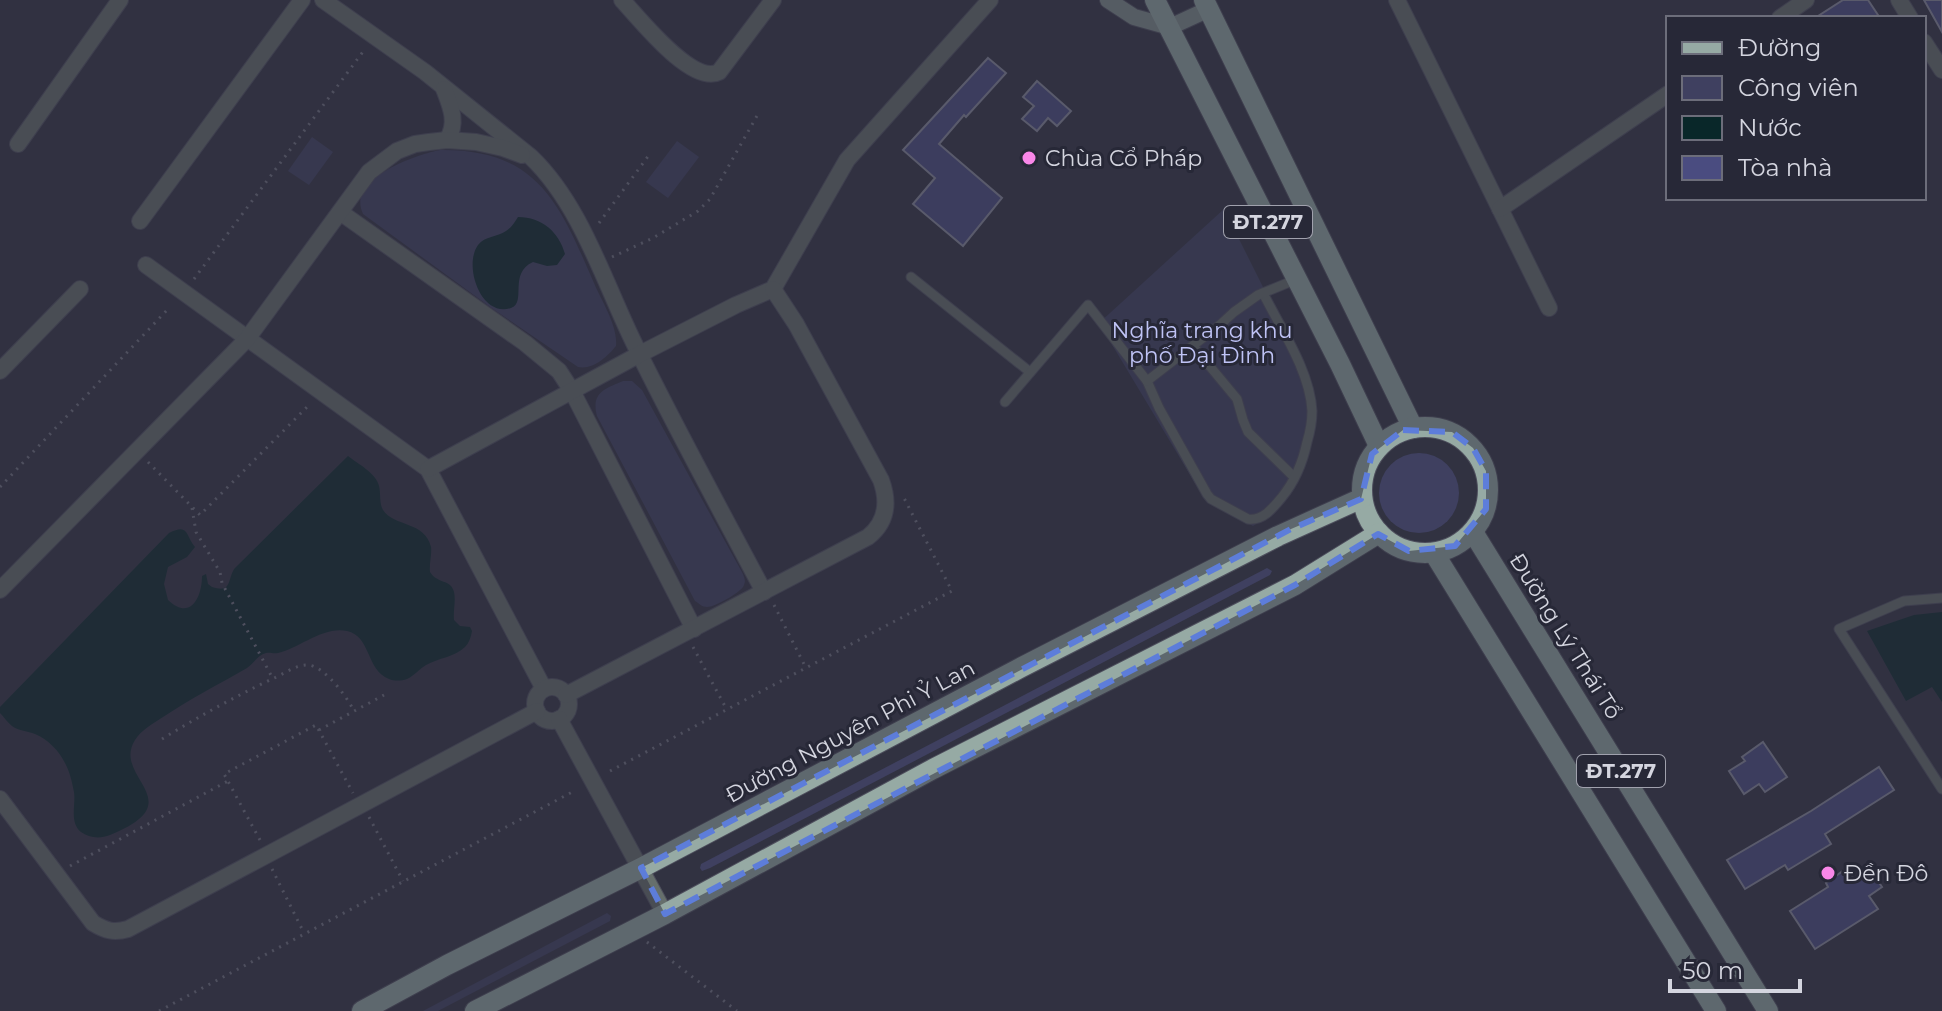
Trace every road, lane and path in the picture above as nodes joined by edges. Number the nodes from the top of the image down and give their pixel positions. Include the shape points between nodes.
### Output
1 (120, 0) edge
2 (302, 0) edge
3 (323, 0) edge
4 (622, 0) edge
5 (773, 0) edge
6 (990, 0) edge
7 (1108, 0) edge
8 (1155, 0) edge
9 (1397, 0) edge
10 (1806, 0) edge
11 (1206, 4) edge
12 (1783, 16) edge
13 (1170, 27) junction
14 (375, 36) junction
15 (1926, 45) edge
16 (1942, 70) edge
17 (444, 87) junction
18 (1666, 95) edge
19 (758, 114) dead end
20 (447, 140) junction
21 (18, 144) dead end
22 (649, 155) dead end
23 (531, 157) junction
24 (1500, 209) junction
25 (340, 212) junction
26 (140, 221) dead end
27 (594, 229) dead end
28 (609, 258) dead end
29 (146, 265) dead end
30 (911, 277) dead end
31 (194, 279) dead end
32 (1297, 279) junction
33 (80, 289) dead end
34 (773, 289) junction
35 (1263, 293) junction
36 (1549, 308) dead end
37 (168, 309) dead end
38 (247, 339) junction
39 (1193, 346) junction
40 (640, 354) junction
41 (0, 371) edge
42 (1030, 372) junction
43 (1147, 381) junction
44 (572, 391) junction
45 (1005, 402) dead end
46 (308, 406) dead end
47 (1413, 428) junction
48 (1379, 446) junction
49 (147, 461) dead end
50 (428, 469) junction
51 (1294, 477) junction
52 (0, 487) edge
53 (904, 498) dead end
54 (1362, 498) junction
55 (192, 508) junction
56 (1473, 532) junction
57 (1379, 533) junction
58 (1434, 553) junction
59 (0, 590) edge
60 (1942, 598) edge
61 (769, 599) junction
62 (694, 629) junction
63 (693, 647) dead end
64 (806, 668) junction
65 (273, 679) junction
66 (544, 689) junction
67 (384, 695) dead end
68 (566, 695) junction
69 (727, 710) junction
70 (354, 711) junction
71 (537, 711) junction
72 (559, 719) junction
73 (319, 730) junction
74 (162, 739) dead end
75 (610, 771) dead end
76 (228, 781) junction
77 (1942, 789) edge
78 (576, 790) dead end
79 (353, 793) dead end
80 (0, 799) edge
81 (369, 817) dead end
82 (7, 823) edge
83 (261, 841) dead end
84 (68, 867) dead end
85 (641, 868) junction
86 (272, 869) dead end
87 (403, 882) junction
88 (665, 914) junction
89 (631, 931) junction
90 (305, 934) junction
91 (159, 1011) edge
92 (362, 1011) edge
93 (475, 1011) edge
94 (737, 1011) edge
95 (1716, 1011) edge
96 (1768, 1011) edge

1 - 21 street
2 - 26 street
3 - 14 street
4 - 5 street via 684,62 714,75
6 - 34 street via 847,160
7 - 13 street via 1134,17
8 - 13 main road, ĐT.277
9 - 24 street
10 - 12 street
11 - 13 street
11 - 47 main road, ĐT.277
13 - 32 main road, ĐT.277
14 - 17 street
14 - 31 path
15 - 16 street
17 - 20 street via 453,116
17 - 23 street
18 - 24 street
19 - 28 path via 698,211
20 - 23 street
20 - 25 street via 397,151 369,172
22 - 27 path
23 - 40 street via 586,237
24 - 36 street
25 - 38 street
25 - 44 street via 525,343 559,371
29 - 38 street
30 - 42 lane
32 - 35 lane
32 - 48 main road, ĐT.277
33 - 41 street
34 - 40 street
34 - 61 street via 881,480 886,500 875,532
35 - 39 lane
35 - 51 lane via 1309,388 1312,421
37 - 52 path
38 - 50 street
38 - 59 street
39 - 43 lane
39 - 51 lane via 1237,399 1248,432
40 - 44 street
40 - 61 street
42 - 43 lane via 1088,305
42 - 45 lane
43 - 51 lane via 1211,499 1257,519 1283,496
44 - 50 street
44 - 62 street
46 - 55 path via 200,515
47 - 48 main road
47 - 56 main road via 1452,432 1481,458 1489,496
48 - 54 main road via 1363,473
49 - 55 path
50 - 66 street
53 - 64 path via 952,591
54 - 57 main road
54 - 85 main road, Đường Nguyên Phi Ỷ Lan via 1278,536
55 - 65 path via 196,532
56 - 58 main road
56 - 96 main road, Đường Lý Thái Tổ / ĐT.277
57 - 58 main road via 1409,551
57 - 88 main road via 1295,585 933,769
58 - 95 main road, ĐT.277
60 - 77 lane via 1904,601 1839,629
61 - 62 street
61 - 64 path
62 - 68 street
63 - 69 path
64 - 69 path
65 - 70 path via 300,666 315,667 336,683
65 - 74 path
66 - 68 street via 557,688
66 - 71 street via 535,700
67 - 70 path
68 - 72 street via 567,711
69 - 75 path
70 - 73 path
71 - 72 street via 549,721
71 - 82 street via 119,931 93,923
72 - 85 street
73 - 76 path via 316,725 224,774
73 - 79 path
76 - 83 path
76 - 84 path
78 - 87 path
80 - 82 street
81 - 87 path
85 - 88 street
85 - 92 main road, Đường Nguyên Phi Ỷ Lan
86 - 90 path
87 - 90 path
88 - 89 main road
89 - 93 main road
89 - 94 path
90 - 91 path

